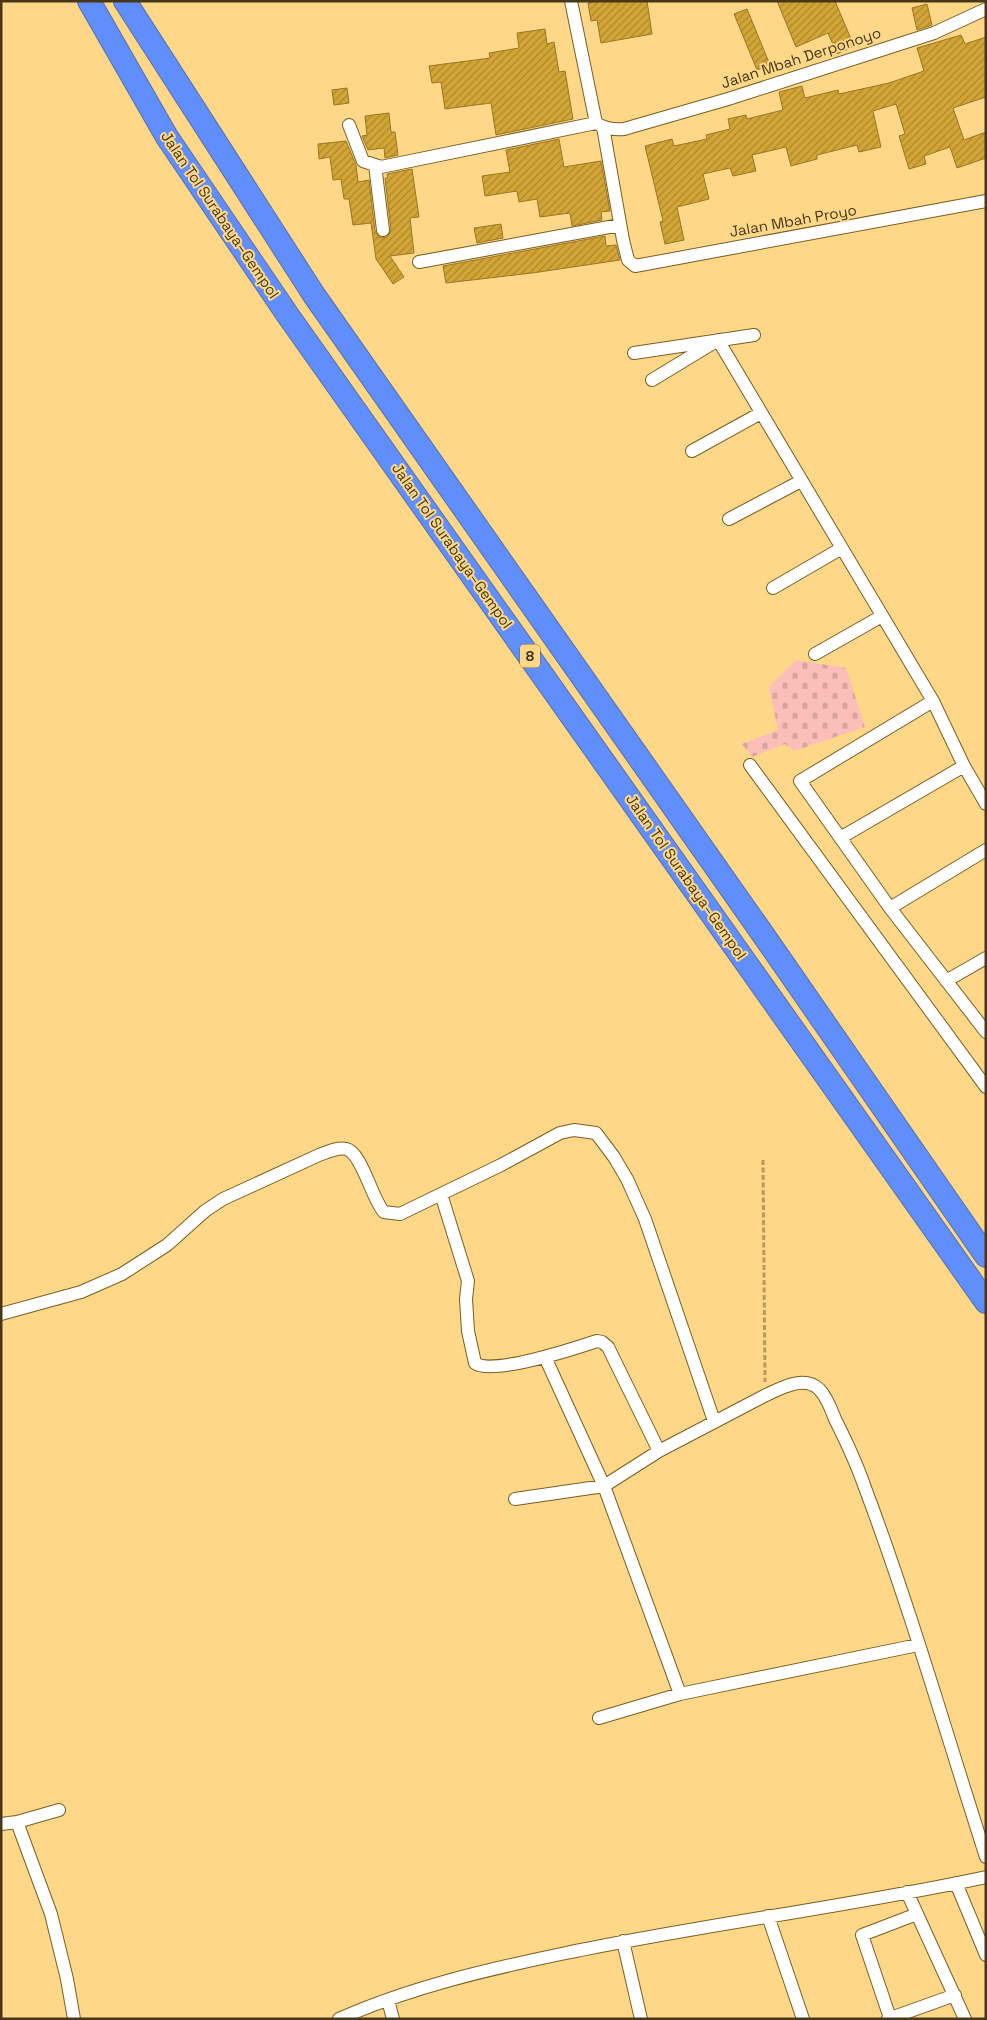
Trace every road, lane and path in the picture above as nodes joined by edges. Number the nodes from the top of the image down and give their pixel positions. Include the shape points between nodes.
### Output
1 (89, 1) edge
2 (125, 1) edge
3 (570, 1) edge
4 (984, 9) edge
5 (349, 125) dead end
6 (599, 125) junction
7 (375, 165) junction
8 (986, 201) edge
9 (620, 225) junction
10 (383, 230) dead end
11 (419, 262) dead end
12 (754, 335) dead end
13 (718, 340) junction
14 (634, 353) dead end
15 (652, 380) dead end
16 (761, 413) junction
17 (692, 452) dead end
18 (801, 481) junction
19 (730, 519) dead end
20 (842, 548) junction
21 (773, 588) dead end
22 (882, 616) junction
23 (815, 654) dead end
24 (933, 701) junction
25 (750, 765) dead end
26 (964, 766) junction
27 (986, 804) edge
28 (840, 838) junction
29 (986, 850) edge
30 (890, 908) junction
31 (986, 958) edge
32 (946, 980) junction
33 (986, 1032) edge
34 (986, 1087) edge
35 (763, 1160) dead end
36 (441, 1194) junction
37 (986, 1256) edge
38 (986, 1302) edge
39 (1, 1314) edge
40 (546, 1357) junction
41 (766, 1395) junction
42 (714, 1421) junction
43 (659, 1451) junction
44 (604, 1486) junction
45 (515, 1499) dead end
46 (918, 1645) junction
47 (680, 1694) junction
48 (599, 1718) dead end
49 (59, 1810) dead end
50 (17, 1822) junction
51 (1, 1824) edge
52 (986, 1857) edge
53 (986, 1877) edge
54 (956, 1883) junction
55 (907, 1892) junction
56 (917, 1914) junction
57 (768, 1916) junction
58 (623, 1941) junction
59 (986, 1955) edge
60 (955, 1995) junction
61 (388, 2000) junction
62 (889, 2018) edge
63 (74, 2019) edge
64 (339, 2019) edge
65 (393, 2019) edge
66 (641, 2019) edge
67 (803, 2019) edge
68 (965, 2019) edge

1 - 38 highway, Jalan Tol Surabaya–Gempol / 8 via 167,137 287,314
2 - 37 highway, Jalan Tol Surabaya–Gempol / 8 via 314,295
3 - 6 street
4 - 6 street, Jalan Mbah Derponoyo via 934,33 728,99 624,129 614,130
5 - 7 street via 363,162
6 - 7 street via 381,167
6 - 9 street
7 - 10 street
8 - 9 street, Jalan Mbah Proyo via 635,266 628,260
9 - 11 street
12 - 13 street
13 - 14 street
13 - 15 street
13 - 16 street
16 - 17 street
16 - 18 street
18 - 19 street
18 - 20 street
20 - 21 street
20 - 22 street
22 - 23 street
22 - 24 street
24 - 26 street
24 - 28 street via 800,781
25 - 34 street
26 - 27 street
26 - 28 street
28 - 30 street
29 - 30 street
30 - 32 street
31 - 32 street
32 - 33 street
35 - 41 path
36 - 39 street via 400,1214 384,1212 377,1206 358,1159 346,1148 336,1150 223,1199 167,1245 122,1274 81,1292
36 - 40 street via 468,1281 468,1331 475,1363 489,1368
36 - 42 street via 560,1133 574,1130 596,1133 627,1179 645,1219
40 - 43 street via 597,1341 606,1344
40 - 44 street
41 - 42 street
41 - 46 street via 801,1382 812,1384 826,1398 861,1476
42 - 43 street
43 - 44 street
44 - 45 street
44 - 47 street
46 - 47 street
46 - 52 street
47 - 48 street
49 - 50 street
50 - 51 street
50 - 63 street via 51,1914
53 - 54 street
54 - 55 street
54 - 59 street
55 - 56 street
55 - 57 street
56 - 60 street
56 - 62 street via 862,1935
57 - 58 street
57 - 67 street
58 - 61 street via 486,1970
58 - 66 street
60 - 62 street
60 - 68 street
61 - 64 street
61 - 65 street

